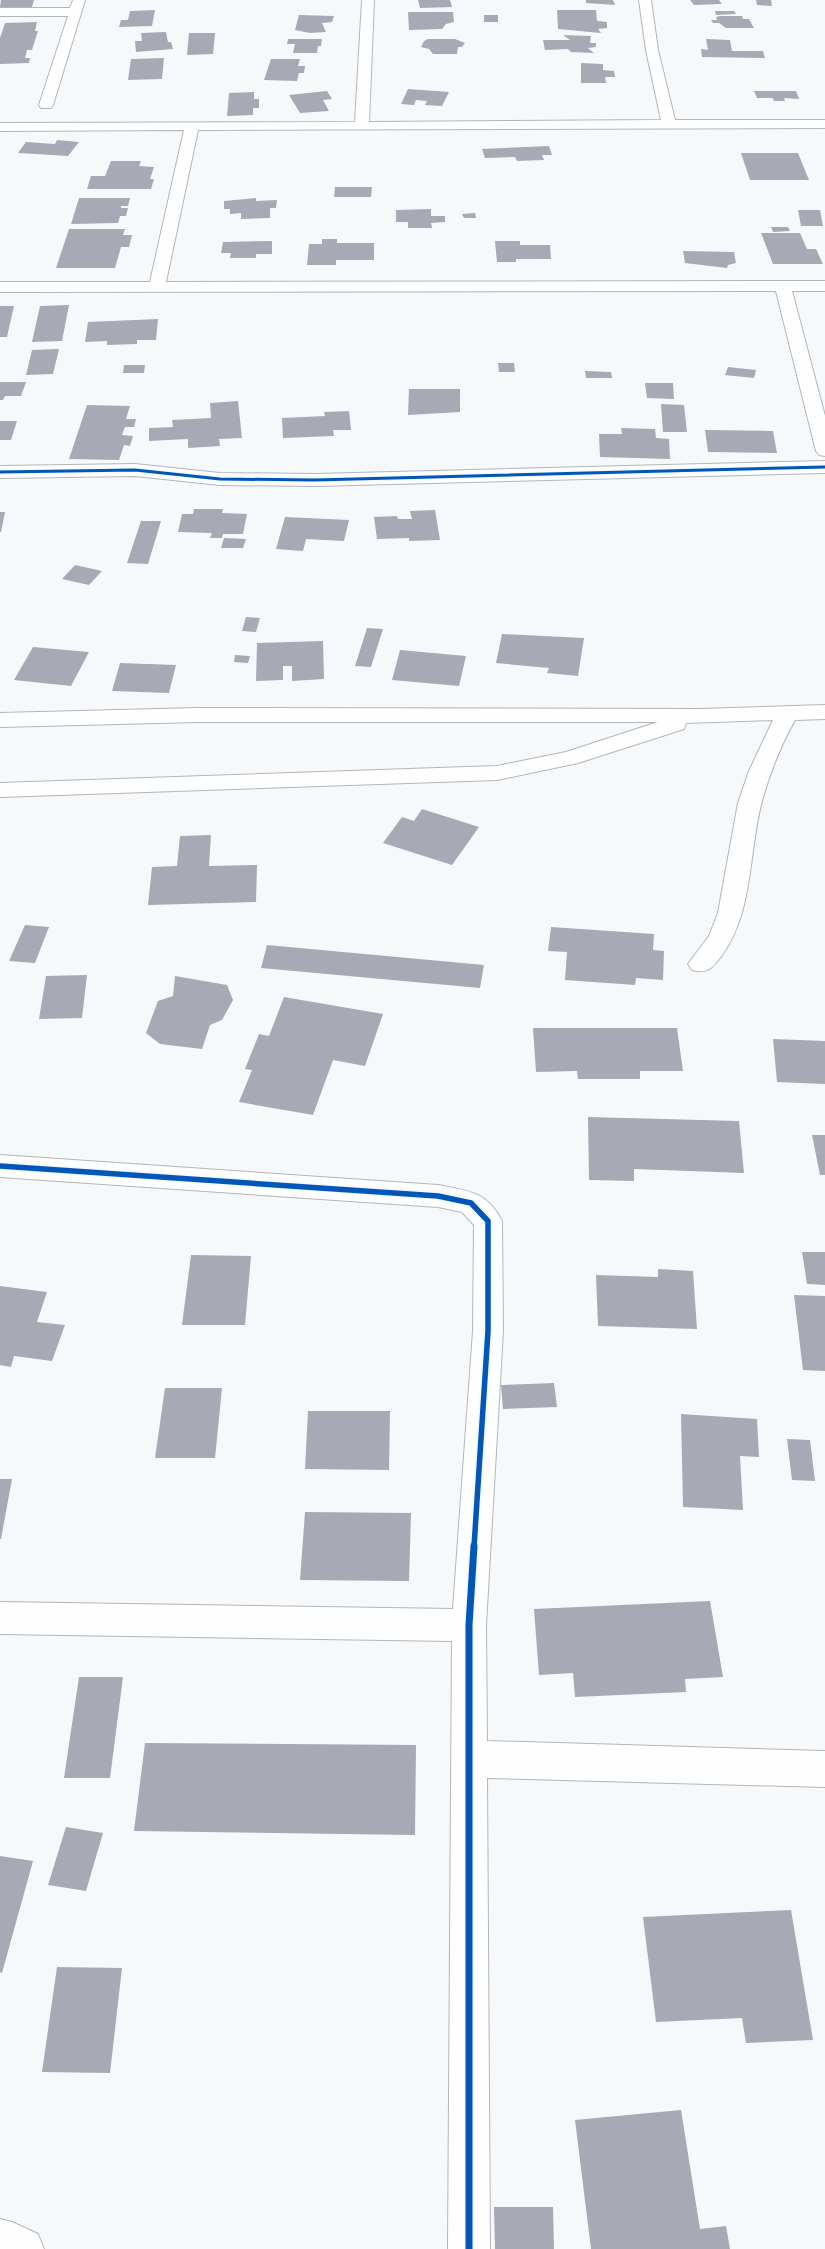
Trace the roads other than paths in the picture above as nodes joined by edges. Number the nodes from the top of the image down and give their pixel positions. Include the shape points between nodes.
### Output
1 (368, 0) edge
2 (645, 0) edge
3 (77, 6) edge
4 (0, 12) edge
5 (46, 106) junction
6 (669, 124) junction
7 (825, 124) edge
8 (362, 125) junction
9 (3, 127) edge
10 (96, 127) junction
11 (192, 127) junction
12 (157, 286) junction
13 (783, 286) junction
14 (825, 286) edge
15 (0, 287) edge
16 (825, 451) edge
17 (825, 467) edge
18 (0, 472) edge
19 (825, 712) edge
20 (788, 713) junction
21 (700, 716) junction
22 (0, 720) edge
23 (0, 790) edge
24 (701, 964) dead end
25 (0, 1166) edge
26 (0, 1618) edge
27 (468, 1625) junction
28 (469, 1759) junction
29 (825, 1769) edge
30 (0, 2240) edge
31 (23, 2249) edge
32 (468, 2249) edge

1 - 8 street
2 - 6 street via 652,50
3 - 4 street
3 - 5 street
5 - 9 street
5 - 10 street via 62,116
6 - 7 street
6 - 8 street
8 - 11 street
9 - 10 street
10 - 11 street
11 - 12 street
12 - 13 street
12 - 15 street
13 - 14 street
13 - 16 street
17 - 18 street via 315,480 220,479 134,470
19 - 20 street
20 - 21 street
20 - 24 street via 775,736 750,803 730,913 721,939
21 - 22 street via 198,716
21 - 23 street via 570,758 497,773
25 - 27 street via 438,1196 471,1203 488,1221 488,1322
26 - 27 street
27 - 28 street
28 - 29 street
28 - 32 street
30 - 31 street via 12,2242

